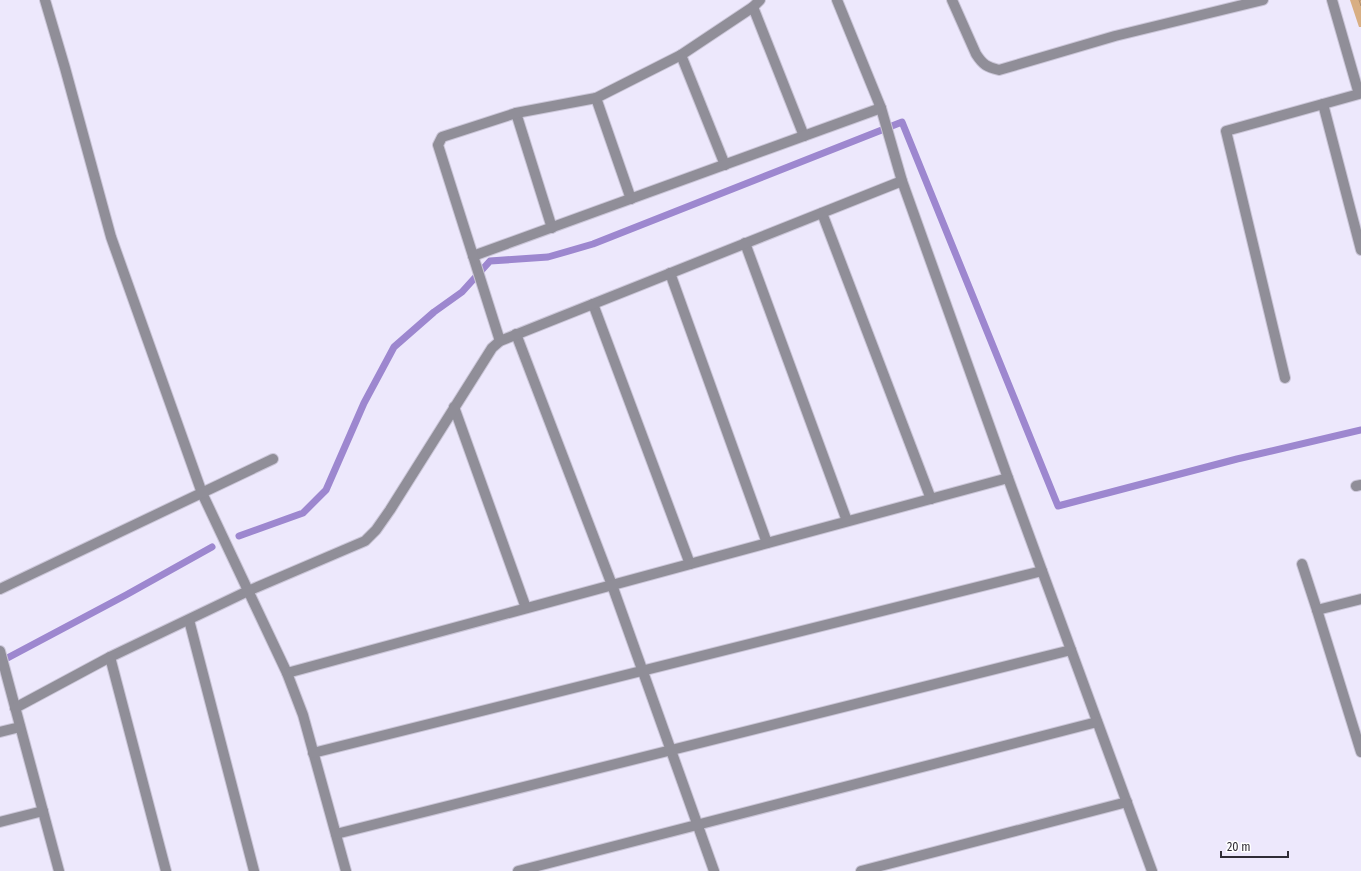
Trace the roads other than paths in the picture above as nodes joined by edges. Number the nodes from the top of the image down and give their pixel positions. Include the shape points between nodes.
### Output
1 (45, 0) edge
2 (837, 0) edge
3 (952, 0) edge
4 (1263, 0) edge
5 (1332, 0) edge
6 (756, 3) edge
7 (681, 55) junction
8 (596, 98) junction
9 (1323, 104) junction
10 (881, 108) junction
11 (516, 113) junction
12 (804, 136) junction
13 (725, 165) junction
14 (902, 181) junction
15 (630, 199) junction
16 (822, 213) junction
17 (552, 228) junction
18 (745, 243) junction
19 (1361, 250) edge
20 (473, 256) junction
21 (670, 273) junction
22 (592, 304) junction
23 (516, 334) junction
24 (500, 341) junction
25 (1285, 378) dead end
26 (454, 407) junction
27 (273, 459) dead end
28 (1008, 478) junction
29 (202, 493) junction
30 (931, 499) junction
31 (847, 521) junction
32 (767, 543) junction
33 (690, 564) junction
34 (1302, 564) dead end
35 (1042, 571) junction
36 (612, 585) junction
37 (0, 589) edge
38 (248, 591) junction
39 (1361, 599) edge
40 (526, 608) junction
41 (1317, 610) junction
42 (188, 620) junction
43 (1071, 650) junction
44 (0, 651) edge
45 (110, 658) junction
46 (643, 670) junction
47 (287, 673) junction
48 (15, 708) junction
49 (1097, 722) junction
50 (20, 726) junction
51 (0, 732) edge
52 (672, 750) junction
53 (1361, 752) edge
54 (313, 753) junction
55 (1126, 802) junction
56 (43, 811) junction
57 (0, 822) edge
58 (698, 825) junction
59 (336, 834) junction
60 (59, 871) edge
61 (166, 871) edge
62 (254, 871) edge
63 (346, 871) edge
64 (518, 871) edge
65 (714, 871) edge
66 (861, 871) edge
67 (1152, 871) edge

1 - 29 street via 111,237
2 - 10 street
3 - 4 street via 981,62 999,70 1115,36
5 - 9 street via 1359,94
6 - 7 street
6 - 12 street
7 - 8 street
7 - 13 street
8 - 11 street
8 - 15 street
9 - 19 street
9 - 25 street via 1226,131
10 - 12 street
10 - 14 street
11 - 17 street
11 - 20 street via 442,137 438,145
12 - 13 street
13 - 15 street
14 - 16 street
14 - 28 street
15 - 17 street
16 - 18 street
16 - 30 street
17 - 20 street
18 - 21 street
18 - 31 street
20 - 24 street
21 - 22 street
21 - 32 street
22 - 23 street
22 - 33 street
23 - 24 street
23 - 36 street
24 - 26 street via 492,348
26 - 38 street via 390,510 365,541
26 - 40 street
27 - 29 street
28 - 30 street
28 - 35 street
29 - 37 street
29 - 38 street
30 - 31 street
31 - 32 street
32 - 33 street
33 - 36 street
34 - 41 street
35 - 43 street
35 - 46 street
36 - 40 street
36 - 46 street
38 - 42 street
38 - 47 street
39 - 41 street
40 - 47 street
41 - 53 street
42 - 45 street
42 - 62 street
43 - 49 street
43 - 52 street
44 - 48 street
45 - 48 street
45 - 61 street
46 - 52 street
46 - 54 street
47 - 54 street via 303,715
48 - 50 street
49 - 55 street
49 - 58 street
50 - 51 street
50 - 56 street
52 - 58 street
52 - 59 street
54 - 59 street
55 - 66 street
55 - 67 street
56 - 57 street
56 - 60 street
58 - 64 street
58 - 65 street
59 - 63 street

